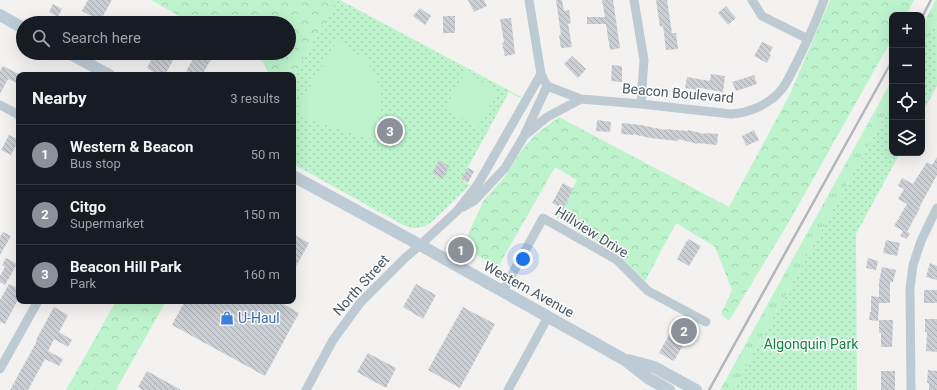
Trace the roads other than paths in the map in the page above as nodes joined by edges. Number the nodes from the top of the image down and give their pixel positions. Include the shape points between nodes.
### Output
1 (529, 0) edge
2 (634, 0) edge
3 (752, 0) edge
4 (824, 0) edge
5 (0, 15) edge
6 (16, 24) edge
7 (808, 39) junction
8 (82, 60) edge
9 (104, 72) edge
10 (541, 74) junction
11 (547, 86) junction
12 (581, 99) junction
13 (641, 104) junction
14 (1, 108) edge
15 (16, 114) edge
16 (524, 136) junction
17 (296, 178) edge
18 (937, 208) edge
19 (457, 211) junction
20 (420, 245) junction
21 (503, 291) junction
22 (36, 304) edge
23 (548, 317) junction
24 (706, 322) dead end
25 (625, 360) junction
26 (0, 369) edge
27 (306, 390) edge
28 (508, 390) edge
29 (669, 390) edge
30 (696, 390) edge
31 (911, 390) edge

1 - 10 street
2 - 13 street via 644,60
3 - 7 street via 762,16
4 - 7 street, Beacon Boulevard
5 - 6 main road
7 - 13 street, Beacon Boulevard via 782,89 759,108 731,114
8 - 9 main road
10 - 11 street
10 - 19 street via 478,184
11 - 12 street, Beacon Boulevard
11 - 16 street
12 - 13 street, Beacon Boulevard
12 - 16 street via 547,118
14 - 15 street
16 - 19 street via 505,168 475,200
17 - 20 main road, Western Avenue
18 - 31 street via 913,265 910,289
19 - 20 street
20 - 21 main road, Western Avenue
20 - 27 street, North Street via 360,303 333,340
21 - 23 main road, Western Avenue
21 - 24 street, Hillview Drive via 543,218 617,260 648,291
22 - 26 street
23 - 25 main road, Western Avenue
23 - 28 street
25 - 29 main road, Western Avenue
25 - 30 main road, Western Avenue via 654,367

